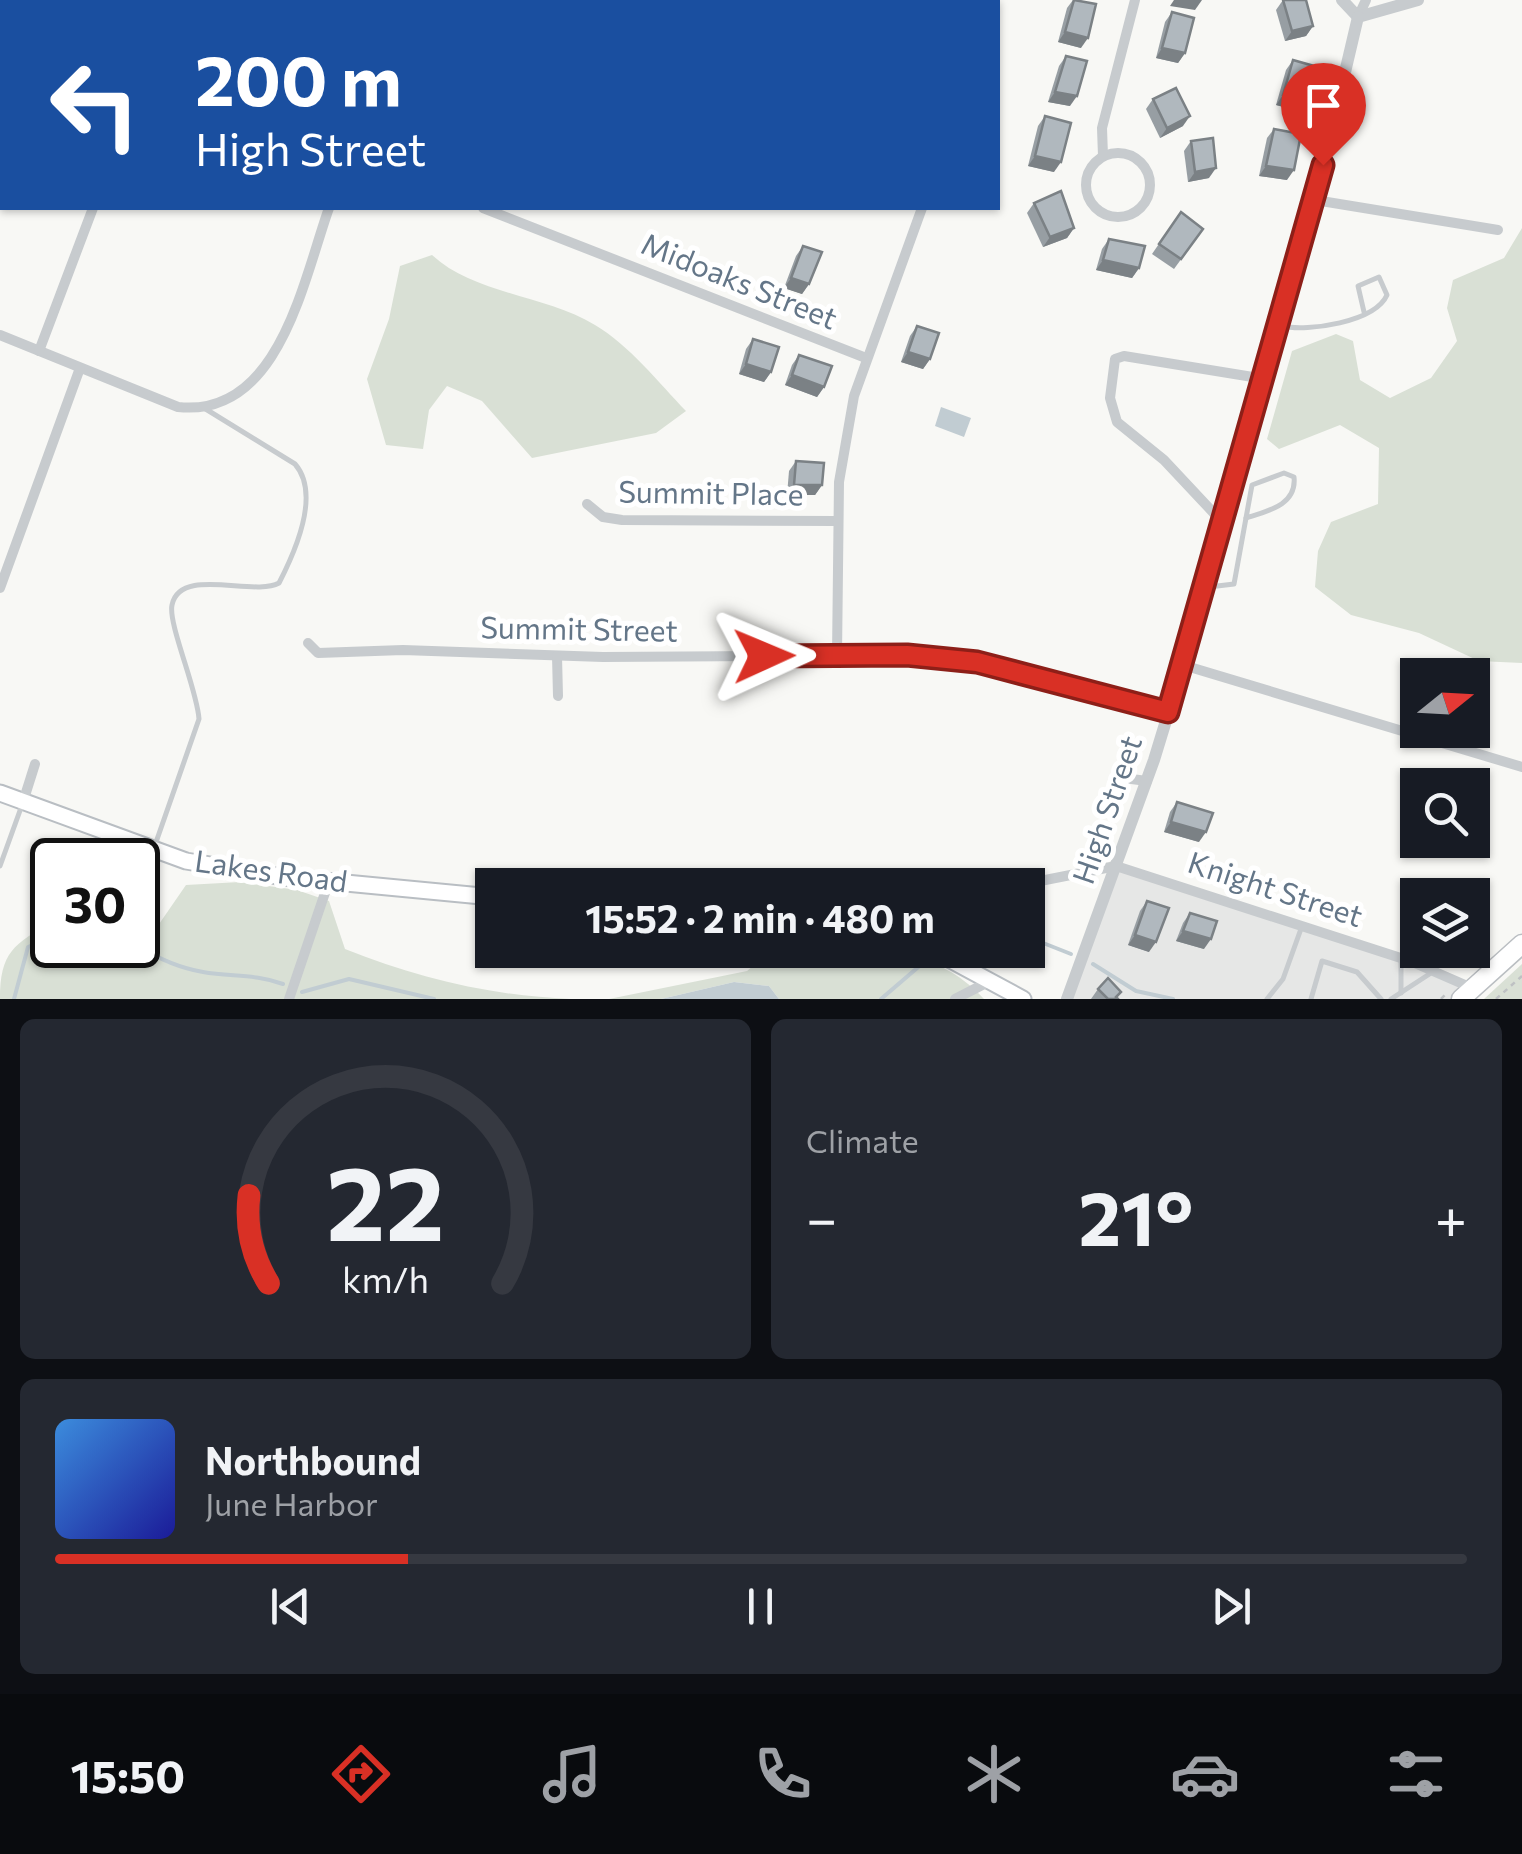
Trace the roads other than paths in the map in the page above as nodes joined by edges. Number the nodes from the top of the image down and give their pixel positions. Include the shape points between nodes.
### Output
1 (1135, 0) edge
2 (1342, 0) edge
3 (1366, 0) edge
4 (1418, 0) edge
5 (1358, 17) junction
6 (1103, 156) junction
7 (1315, 200) junction
8 (92, 210) edge
9 (327, 210) edge
10 (488, 210) edge
11 (921, 210) edge
12 (1498, 230) dead end
13 (1364, 312) junction
14 (1279, 326) junction
15 (0, 336) edge
16 (39, 351) junction
17 (866, 358) junction
18 (80, 368) junction
19 (1265, 379) junction
20 (204, 408) junction
21 (587, 504) dead end
22 (1246, 518) junction
23 (837, 521) junction
24 (1224, 524) junction
25 (0, 588) edge
26 (1206, 588) junction
27 (308, 644) dead end
28 (557, 656) junction
29 (837, 656) junction
30 (1183, 665) junction
31 (558, 696) dead end
32 (1168, 712) junction
33 (35, 764) dead end
34 (1522, 767) edge
35 (1116, 777) dead end
36 (1147, 780) junction
37 (0, 794) edge
38 (23, 802) junction
39 (120, 838) edge
40 (157, 838) edge
41 (160, 852) edge
42 (0, 866) edge
43 (1116, 866) junction
44 (1045, 880) edge
45 (330, 881) junction
46 (475, 895) edge
47 (1303, 924) junction
48 (1522, 944) edge
49 (1400, 958) edge
50 (970, 968) edge
51 (1401, 968) edge
52 (1430, 968) edge
53 (1436, 970) junction
54 (993, 979) junction
55 (1460, 993) edge
56 (1400, 994) junction
57 (289, 999) edge
58 (956, 999) edge
59 (1023, 999) edge
60 (1067, 999) edge
61 (1267, 999) edge
62 (1311, 999) edge
63 (1381, 999) edge
64 (1392, 999) edge

1 - 6 street via 1102,128
2 - 5 street
3 - 5 street, High Street
4 - 5 street
5 - 7 street, High Street
6 - 6 street via 1089,172 1087,194 1110,216 1131,214 1146,201 1147,171 1133,156
7 - 12 street
7 - 14 street, High Street
8 - 16 street
9 - 20 street via 266,369 240,394
10 - 17 street, Midoaks Street
11 - 17 street
13 - 13 lane via 1386,299 1379,277 1358,286
13 - 14 lane via 1320,329
14 - 19 street, High Street
15 - 16 street
16 - 18 street
17 - 23 street
18 - 20 street via 168,403
18 - 25 street
19 - 24 street, High Street
19 - 24 street via 1124,356 1111,366 1117,422
20 - 40 lane via 295,464 304,474 308,500 278,583 261,589 211,584 175,595 170,610 198,718
21 - 23 street, Summit Place via 603,517 622,520
22 - 22 lane via 1252,485 1284,473 1294,478 1283,505
22 - 26 lane via 1234,584
23 - 29 street
24 - 26 street, High Street
26 - 30 street, High Street
27 - 28 street, Summit Street via 318,653
28 - 29 street, Summit Street
28 - 31 street
29 - 32 street, Summit Street via 977,662
30 - 32 street, High Street
30 - 34 street
32 - 36 street, High Street
33 - 38 street
35 - 36 street
36 - 43 street, High Street
37 - 38 main road, Lakes Road
38 - 39 main road, Lakes Road
38 - 42 lane
41 - 45 main road, Lakes Road
43 - 44 street
43 - 47 street, Knight Street
43 - 60 street, High Street
45 - 46 main road, Lakes Road
45 - 57 street
47 - 49 street, Knight Street
47 - 61 lane via 1283,979
48 - 55 main road
50 - 54 main road
51 - 56 lane
52 - 53 street, Knight Street
53 - 55 street, Knight Street
53 - 56 lane
54 - 58 street
54 - 59 main road
56 - 64 lane
62 - 63 lane via 1322,961 1356,972

